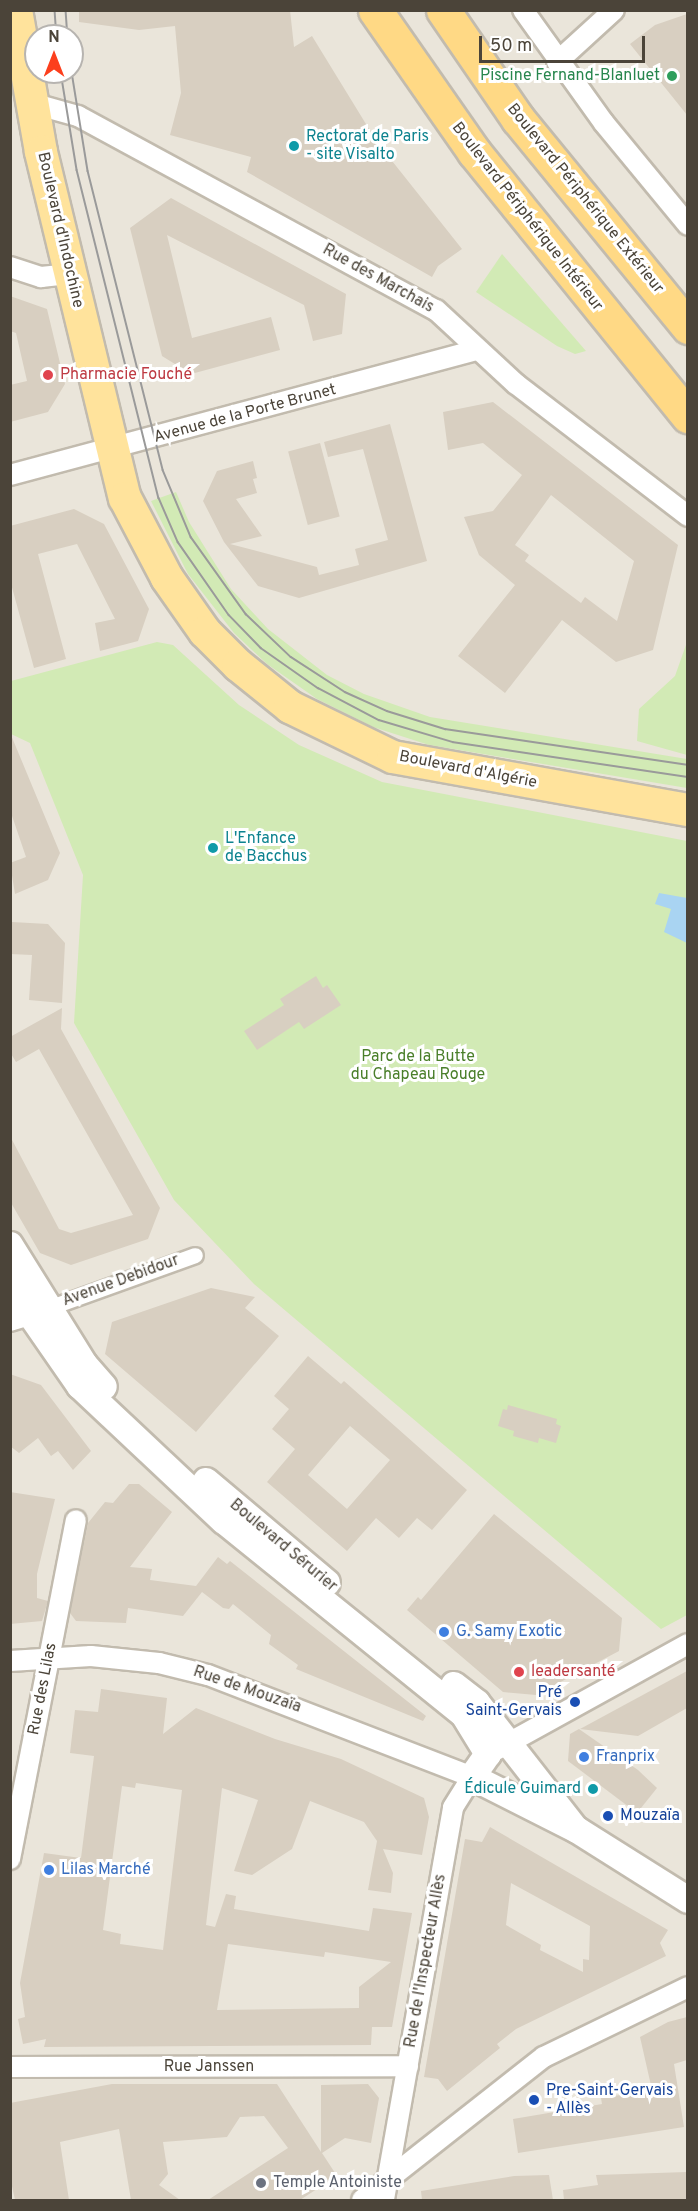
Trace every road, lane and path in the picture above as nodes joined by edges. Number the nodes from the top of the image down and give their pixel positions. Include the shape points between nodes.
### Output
1 (16, 10) edge
2 (443, 10) edge
3 (523, 10) edge
4 (614, 10) edge
5 (382, 23) edge
6 (557, 62) junction
7 (31, 103) junction
8 (687, 225) edge
9 (10, 267) edge
10 (71, 274) junction
11 (687, 327) edge
12 (478, 350) junction
13 (687, 416) edge
14 (111, 448) junction
15 (10, 475) edge
16 (687, 516) edge
17 (687, 810) edge
18 (10, 1245) edge
19 (195, 1255) dead end
20 (10, 1286) edge
21 (29, 1315) edge
22 (76, 1520) dead end
23 (687, 1644) edge
24 (49, 1657) junction
25 (10, 1661) edge
26 (499, 1748) junction
27 (472, 1777) junction
28 (577, 1830) junction
29 (10, 1859) edge
30 (687, 1900) edge
31 (687, 1987) edge
32 (10, 2067) edge
33 (408, 2067) junction
34 (385, 2192) edge
35 (362, 2200) edge

1 - 7 main road, Boulevard d'Indochine
2 - 11 highway, Boulevard Périphérique Extérieur via 518,119
3 - 6 street
4 - 6 street
5 - 13 highway, Boulevard Périphérique Intérieur via 474,152
6 - 8 street
7 - 10 main road, Boulevard d'Indochine
7 - 12 street, Rue des Marchais via 78,116 393,286 436,310
9 - 10 street via 41,278
10 - 14 main road, Boulevard d'Indochine
12 - 14 street, Avenue de la Porte Brunet
12 - 16 street, Rue des Marchais
14 - 15 street, Avenue de la Porte Brunet
14 - 17 main road, Boulevard d'Algérie via 129,508 190,611 238,665 290,707 393,757
18 - 21 street, Boulevard Sérurier
19 - 21 street, Avenue Debidour
20 - 21 street, Boulevard Sérurier
21 - 26 street, Boulevard Sérurier via 210,1485 477,1704
22 - 24 street, Rue des Lilas
23 - 26 street
24 - 25 street, Rue de Mouzaïa
24 - 27 street, Rue de Mouzaïa via 91,1656 159,1663 208,1675
24 - 29 street, Rue des Lilas
26 - 27 street, Rue de l'Inspecteur Allès
26 - 28 street, Boulevard Sérurier
27 - 28 street, Boulevard Sérurier
27 - 33 street, Rue de l'Inspecteur Allès via 453,1808
28 - 30 street, Boulevard Sérurier
31 - 34 street via 544,2057
32 - 33 street, Rue Janssen
33 - 34 street, Rue de l'Inspecteur Allès
34 - 35 street

